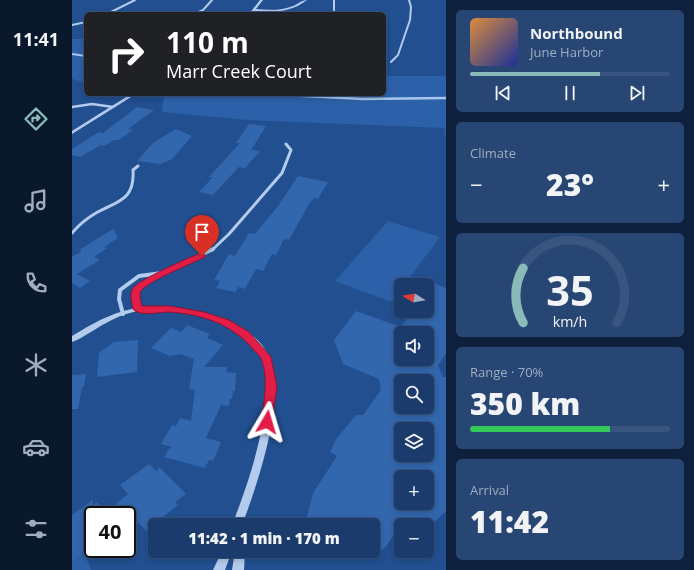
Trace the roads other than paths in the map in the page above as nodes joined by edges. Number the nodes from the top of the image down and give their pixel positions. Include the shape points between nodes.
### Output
1 (135, 0) edge
2 (212, 0) edge
3 (262, 0) edge
4 (306, 0) edge
5 (334, 0) edge
6 (409, 0) edge
7 (255, 10) joint
8 (111, 12) edge
9 (198, 12) edge
10 (334, 12) edge
11 (84, 22) edge
12 (72, 25) edge
13 (391, 62) dead end
14 (131, 96) edge
15 (72, 107) edge
16 (113, 107) junction
17 (72, 133) edge
18 (286, 144) dead end
19 (138, 166) dead end
20 (72, 233) edge
21 (165, 272) junction
22 (138, 309) junction
23 (123, 314) junction
24 (72, 339) edge
25 (243, 513) junction
26 (241, 518) edge
27 (243, 518) edge
28 (224, 558) edge
29 (239, 558) edge
30 (219, 570) edge
31 (238, 570) edge

1 - 8 street
2 - 9 street
3 - 7 street
4 - 7 street via 293,8 276,11
5 - 10 street
6 - 13 street via 412,7 411,20 399,44 398,54
11 - 12 street
14 - 16 street
15 - 16 street via 92,104
16 - 17 street
18 - 21 street via 291,150 282,173 229,234 211,251
19 - 20 street via 133,170 133,186 128,197 88,218
21 - 22 street via 138,288 135,294
21 - 23 street via 139,276 120,290 119,299
22 - 23 street
22 - 25 street via 170,309 226,322 246,334 266,357 271,387 267,422
23 - 24 street via 106,319
25 - 26 street
25 - 27 street
28 - 30 street
29 - 31 street

